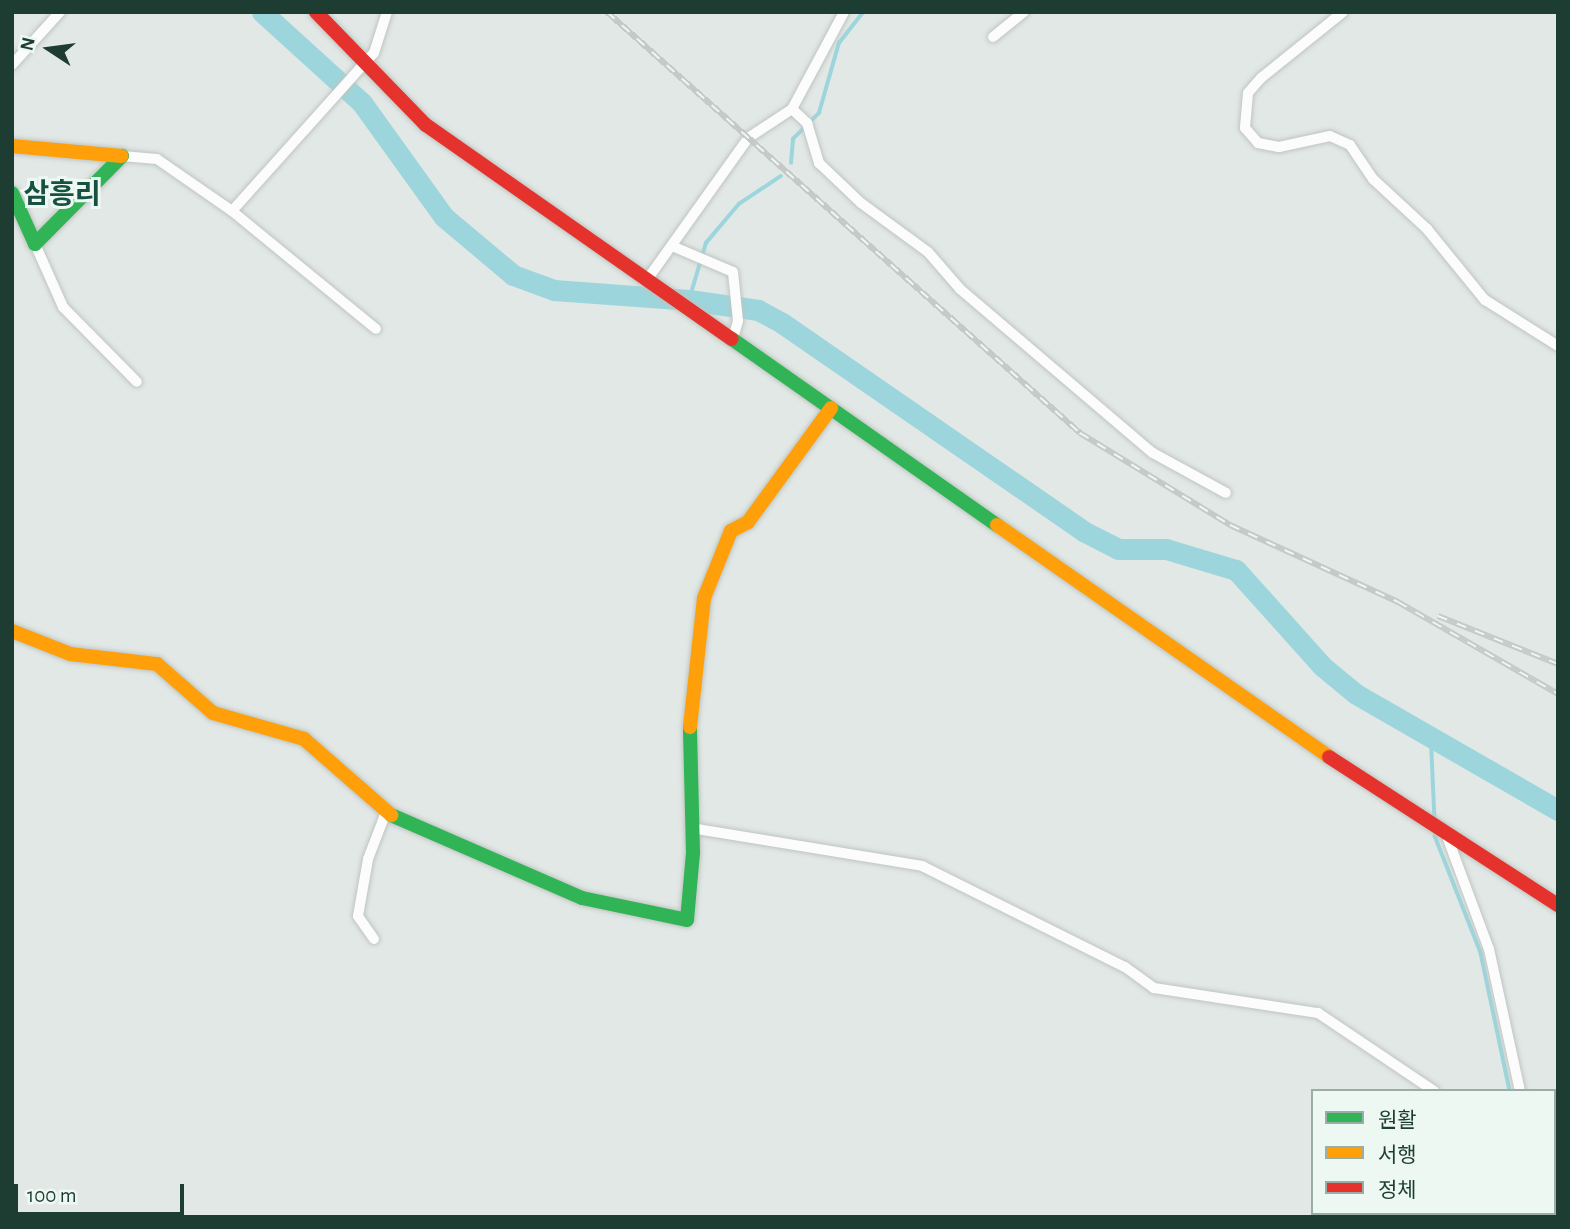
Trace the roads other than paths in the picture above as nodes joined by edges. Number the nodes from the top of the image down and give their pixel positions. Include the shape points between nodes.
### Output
1 (60, 12) edge
2 (316, 12) edge
3 (387, 12) edge
4 (844, 12) edge
5 (1024, 12) edge
6 (1343, 12) edge
7 (993, 37) dead end
8 (12, 65) edge
9 (364, 65) junction
10 (792, 109) junction
11 (12, 146) edge
12 (122, 156) junction
13 (12, 193) edge
14 (232, 211) junction
15 (16, 215) edge
16 (35, 244) junction
17 (672, 246) junction
18 (654, 281) junction
19 (376, 329) dead end
20 (733, 338) junction
21 (1558, 346) edge
22 (137, 382) dead end
23 (831, 408) junction
24 (1226, 493) dead end
25 (12, 631) edge
26 (386, 812) junction
27 (691, 828) junction
28 (1448, 839) junction
29 (1558, 905) edge
30 (373, 939) dead end
31 (1431, 1089) edge
32 (1520, 1089) edge

1 - 8 street
2 - 9 street
3 - 9 street
4 - 10 street
5 - 7 street
6 - 21 street via 1248,93 1245,128 1258,143 1279,147 1330,136 1350,145 1373,179 1427,229 1485,300
9 - 14 street
9 - 18 street via 426,125
10 - 17 street via 748,138
10 - 24 street via 807,123 819,163 861,204 928,252 960,289 1153,453
11 - 12 street
12 - 14 street via 157,159
12 - 16 street
13 - 15 street
14 - 19 street
15 - 16 street
16 - 22 street via 63,307
17 - 18 street
17 - 20 street via 733,272 738,321
18 - 20 street
20 - 23 street
23 - 27 street via 748,522 731,531 704,598 689,708
23 - 28 street
25 - 26 street via 70,654 157,664 213,713 304,739
26 - 27 street via 518,875 582,898 687,920
26 - 30 street via 368,859 358,916
27 - 31 street via 922,866 1125,967 1154,988 1318,1013
28 - 29 street
28 - 32 street via 1489,949

